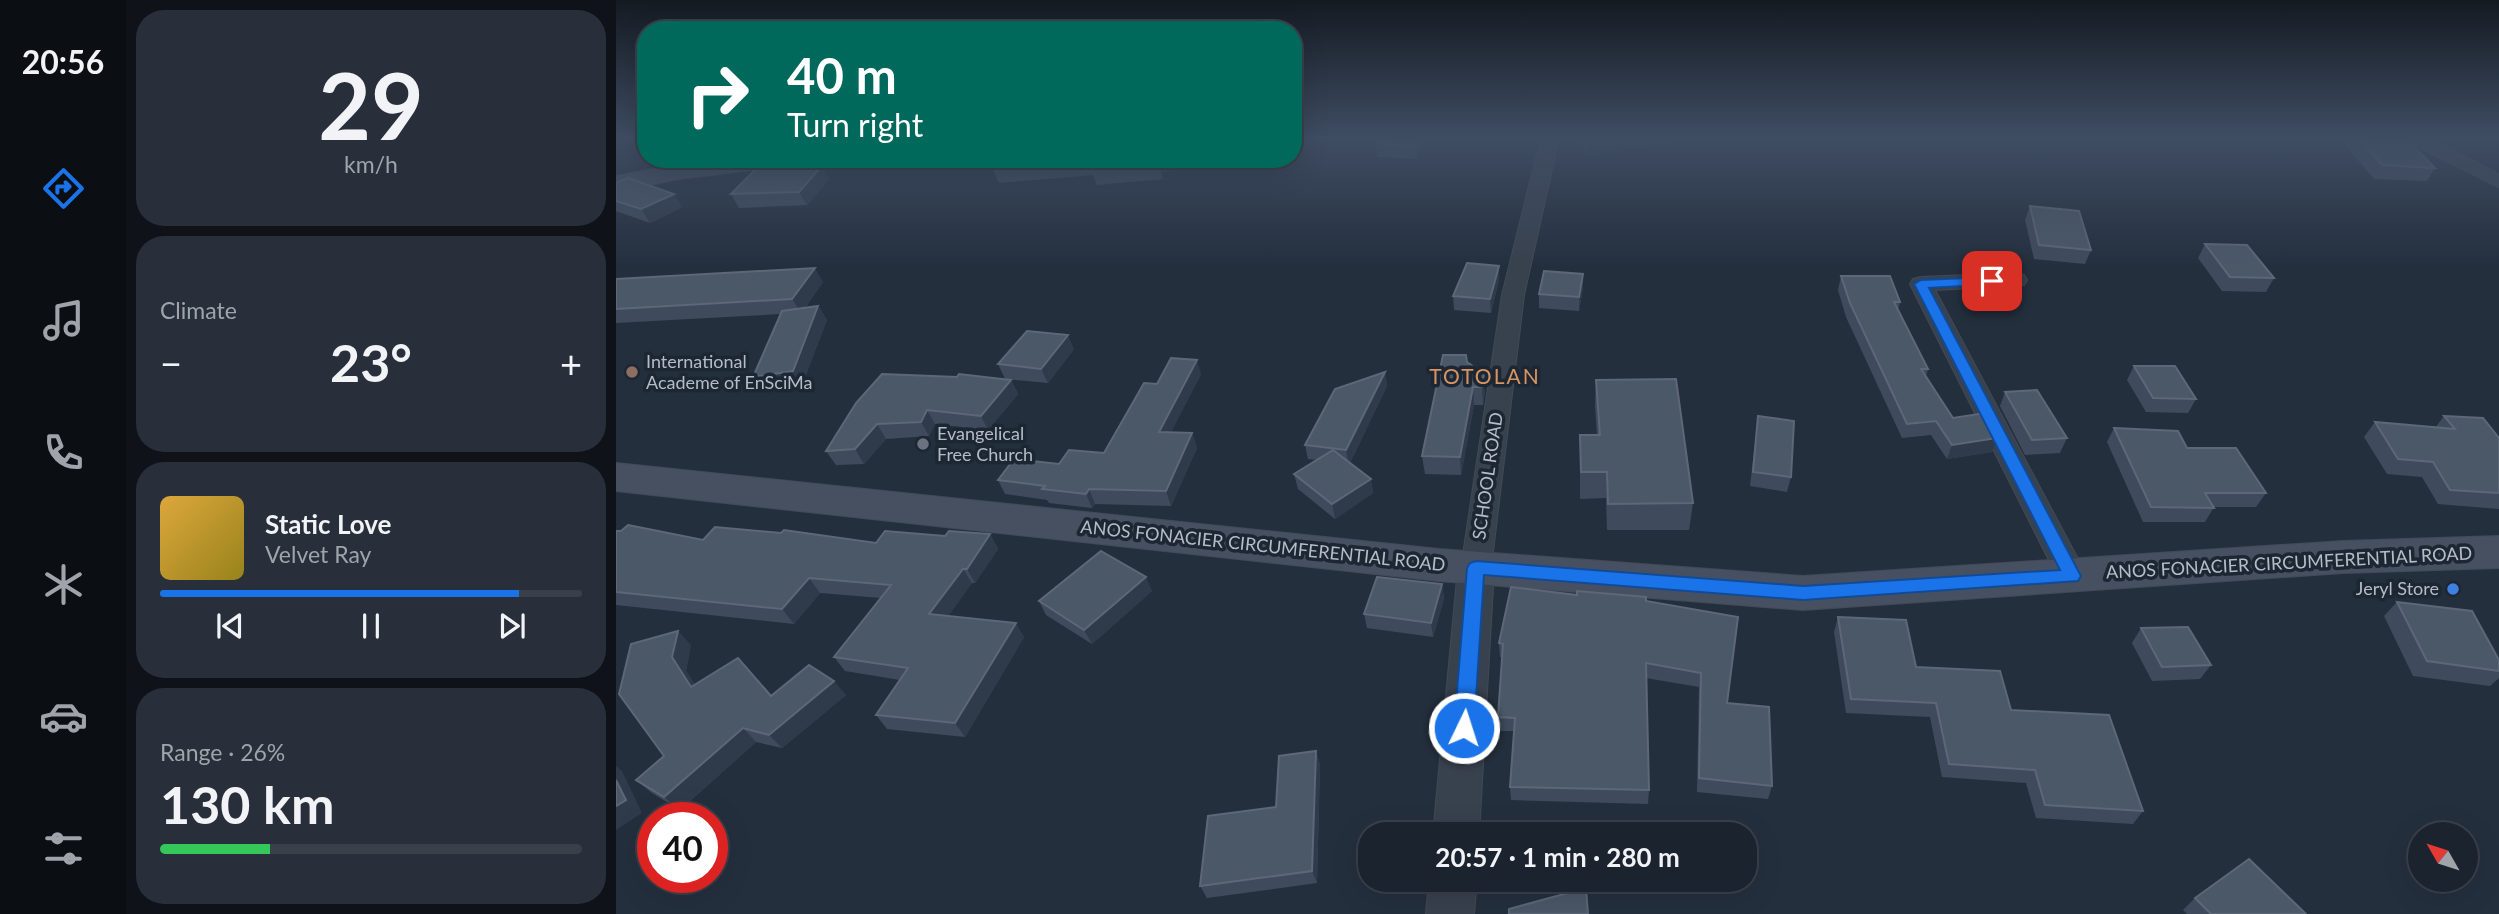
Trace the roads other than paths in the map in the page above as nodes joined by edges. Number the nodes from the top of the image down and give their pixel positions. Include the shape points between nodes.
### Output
1 (1540, 181) edge
2 (2016, 280) dead end
3 (616, 477) edge
4 (2499, 552) edge
5 (1476, 568) junction
6 (2072, 576) junction
7 (1457, 822) edge
8 (1451, 892) edge
9 (1450, 914) edge

1 - 5 street, SCHOOL ROAD via 1513,295
2 - 6 street via 1921,284
3 - 5 main road, ANOS FONACIER CIRCUMFERENTIAL ROAD
4 - 6 main road, ANOS FONACIER CIRCUMFERENTIAL ROAD via 2343,557
5 - 6 main road, ANOS FONACIER CIRCUMFERENTIAL ROAD via 1803,593
5 - 7 street
8 - 9 street

